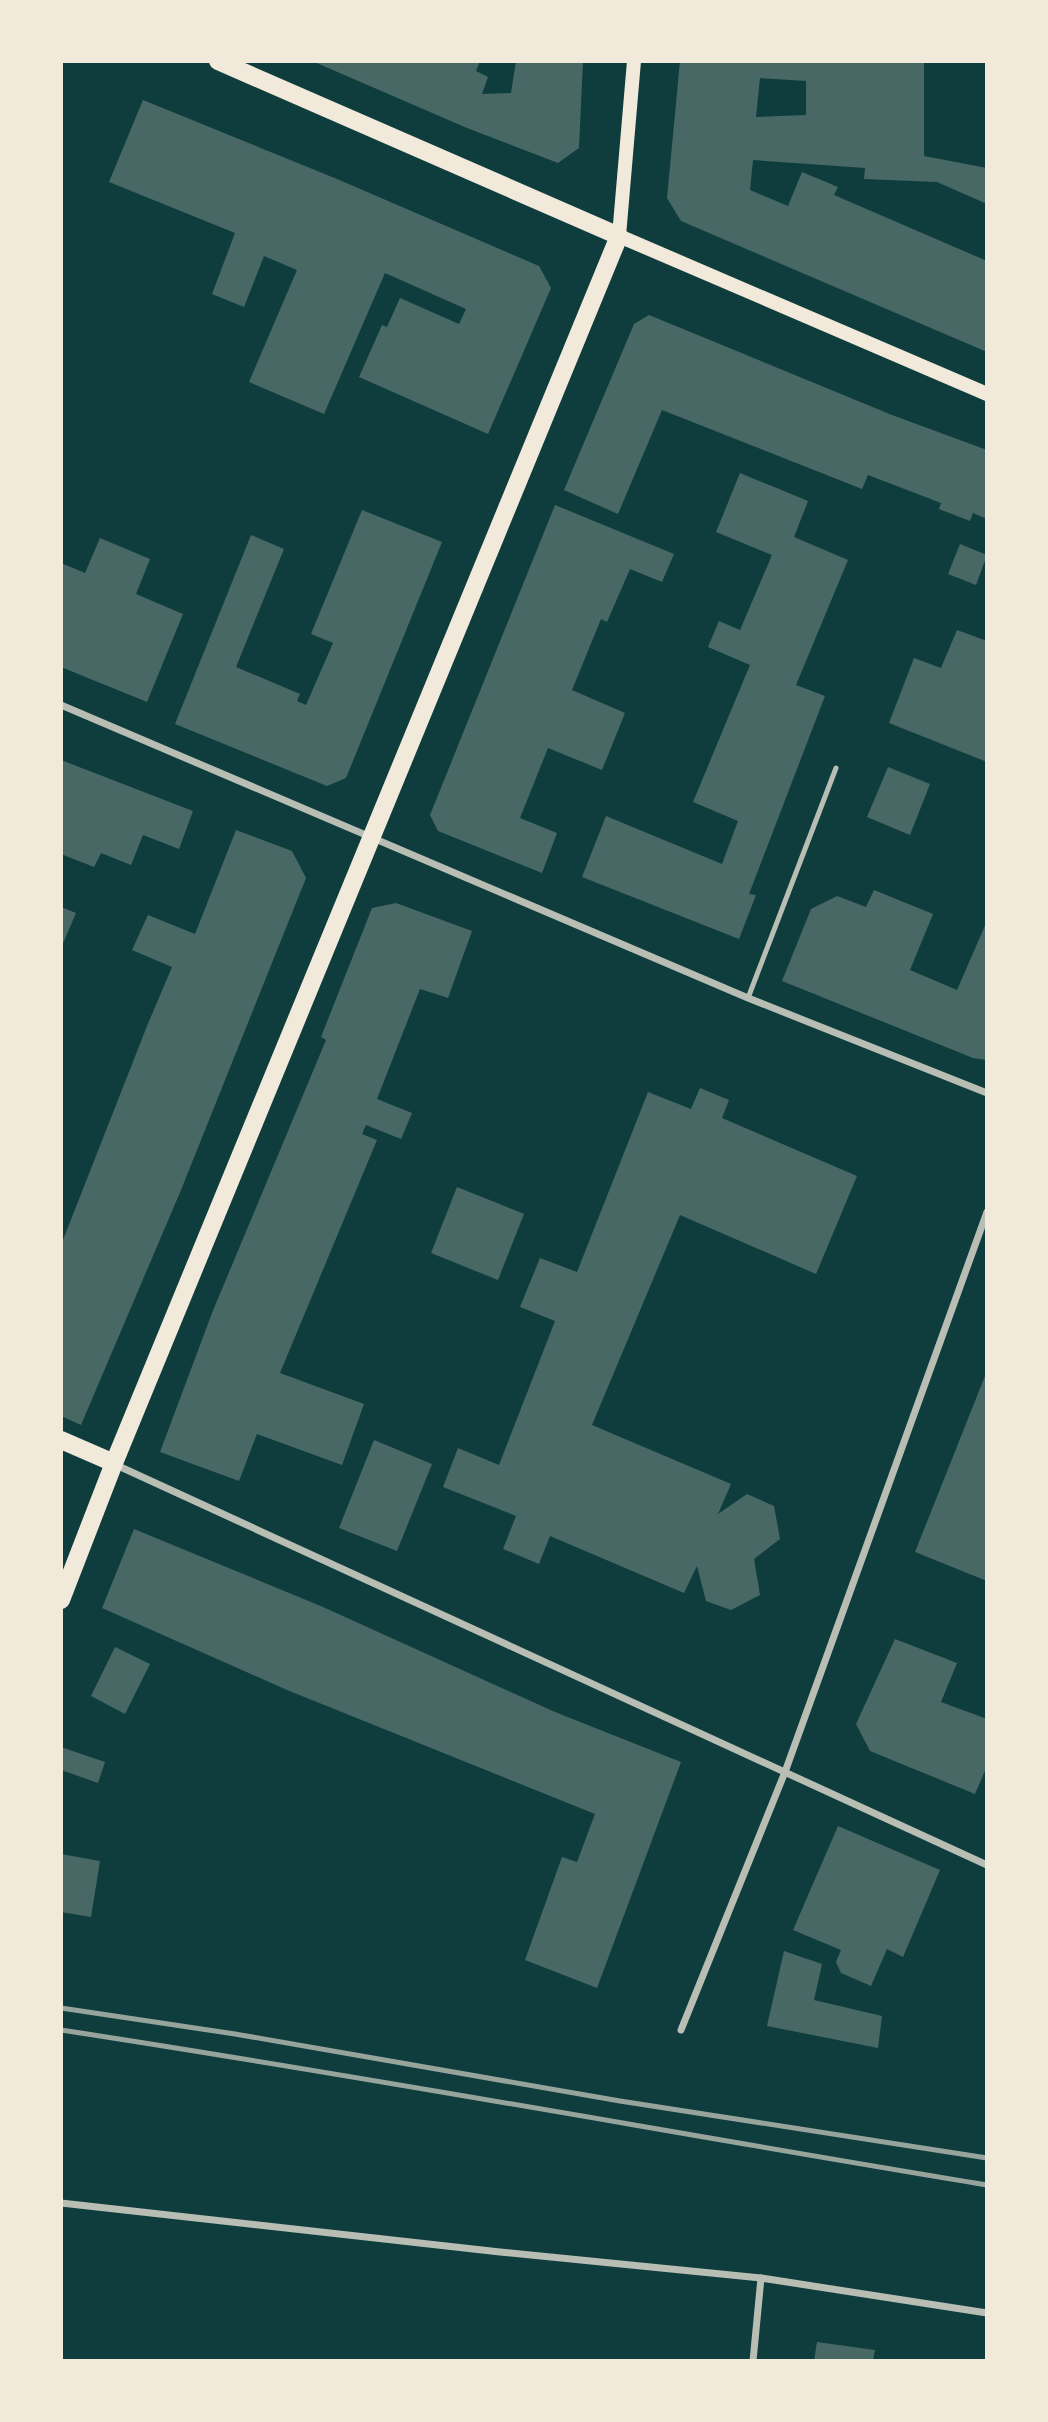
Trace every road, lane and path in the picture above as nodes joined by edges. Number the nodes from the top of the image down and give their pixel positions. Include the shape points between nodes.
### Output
1 (218, 61) edge
2 (634, 61) edge
3 (619, 236) junction
4 (987, 394) edge
5 (61, 705) edge
6 (836, 768) dead end
7 (372, 838) junction
8 (748, 998) junction
9 (987, 1093) edge
10 (987, 1212) edge
11 (61, 1440) edge
12 (114, 1464) junction
13 (61, 1600) edge
14 (785, 1772) junction
15 (987, 1865) edge
16 (681, 2030) dead end
17 (61, 2203) edge
18 (761, 2278) junction
19 (987, 2313) edge
20 (753, 2361) edge

1 - 3 main road
2 - 3 main road
3 - 4 main road
3 - 7 main road
5 - 7 street
6 - 8 lane
7 - 8 street
7 - 12 main road
8 - 9 street
10 - 14 street
11 - 12 main road
12 - 13 main road
12 - 14 street
14 - 15 street
14 - 16 street
17 - 18 street
18 - 19 street
18 - 20 street

